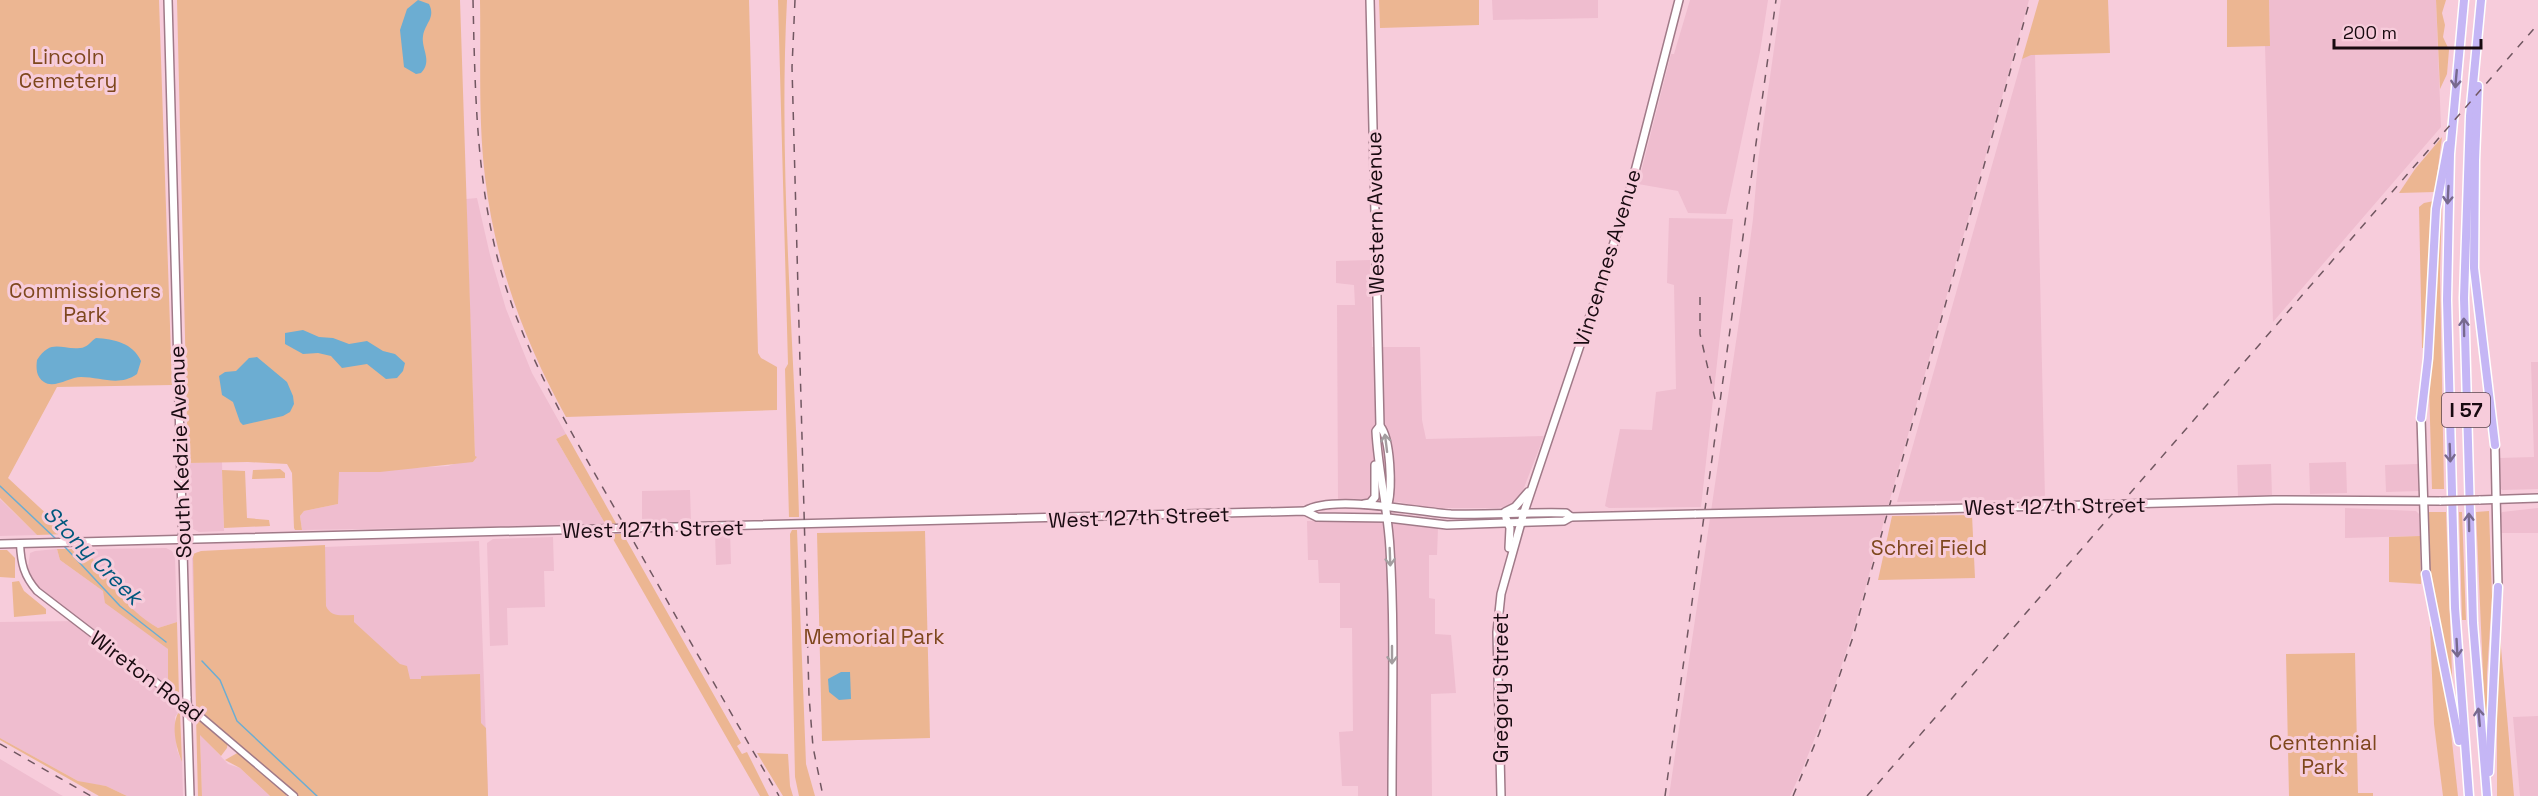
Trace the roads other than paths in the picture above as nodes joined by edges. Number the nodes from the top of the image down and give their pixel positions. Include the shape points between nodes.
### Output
1 (168, 0) edge
2 (1370, 0) edge
3 (1679, 0) edge
4 (2464, 0) edge
5 (2481, 0) edge
6 (2479, 24) junction
7 (2451, 136) junction
8 (2421, 418) joint
9 (1380, 426) junction
10 (2494, 445) joint
11 (1377, 458) junction
12 (1533, 485) junction
13 (2538, 498) edge
14 (2495, 500) junction
15 (2424, 502) junction
16 (1359, 506) junction
17 (1387, 507) junction
18 (1305, 512) junction
19 (1524, 512) junction
20 (1503, 513) junction
21 (1571, 516) junction
22 (1388, 518) junction
23 (1521, 521) junction
24 (1508, 522) junction
25 (183, 540) junction
26 (0, 544) edge
27 (20, 544) junction
28 (1509, 560) junction
29 (2426, 574) joint
30 (2498, 587) joint
31 (190, 796) edge
32 (294, 796) edge
33 (1392, 796) edge
34 (1501, 796) edge
35 (2468, 796) edge
36 (2488, 796) edge

1 - 25 main road, South Kedzie Avenue
2 - 9 main road, Western Avenue
3 - 12 main road, Vincennes Avenue via 1613,247
4 -> 7 highway, I 57
5 - 6 highway, I 57
6 - 10 highway via 2474,268
36 -> 6 highway, I 57 via 2473,623 2464,321 2468,148
7 - 8 highway via 2444,155 2436,209
7 -> 35 highway, I 57 via 2446,291 2456,637
8 - 15 main road
9 - 11 main road, Western Avenue via 1376,431
17 -> 9 main road, Western Avenue via 1391,492 1389,462 1385,431
10 - 14 main road
11 - 16 main road via 1375,498
11 - 17 main road, Western Avenue
12 - 19 main road, Vincennes Avenue
12 - 20 main road via 1515,507
13 - 14 main road, West 127th Street
14 - 15 main road, West 127th Street, bridge
14 - 30 main road
15 - 21 main road, West 127th Street, bridge via 2274,500
15 - 29 main road
16 - 17 main road, West 127th Street
16 - 18 main road, West 127th Street via 1315,506
17 - 20 main road, West 127th Street via 1449,514
17 - 22 main road, Western Avenue
18 - 22 main road, West 127th Street via 1317,517
18 - 25 main road, West 127th Street
19 - 20 main road, West 127th Street
19 - 21 main road, West 127th Street
19 - 23 main road, Gregory Street
20 - 24 main road
21 - 23 main road, West 127th Street via 1564,521
22 - 24 main road, West 127th Street via 1447,525
22 -> 33 main road, Western Avenue
23 - 24 main road, West 127th Street
23 - 28 main road, Gregory Street
24 - 28 main road
25 - 27 main road, West 127th Street
25 - 31 main road, South Kedzie Avenue, bridge
26 - 27 main road, West 127th Street
27 - 32 street, Wireton Road via 21,563 37,591 200,716
28 - 34 main road, Gregory Street via 1497,632
29 - 35 highway
30 - 36 highway

